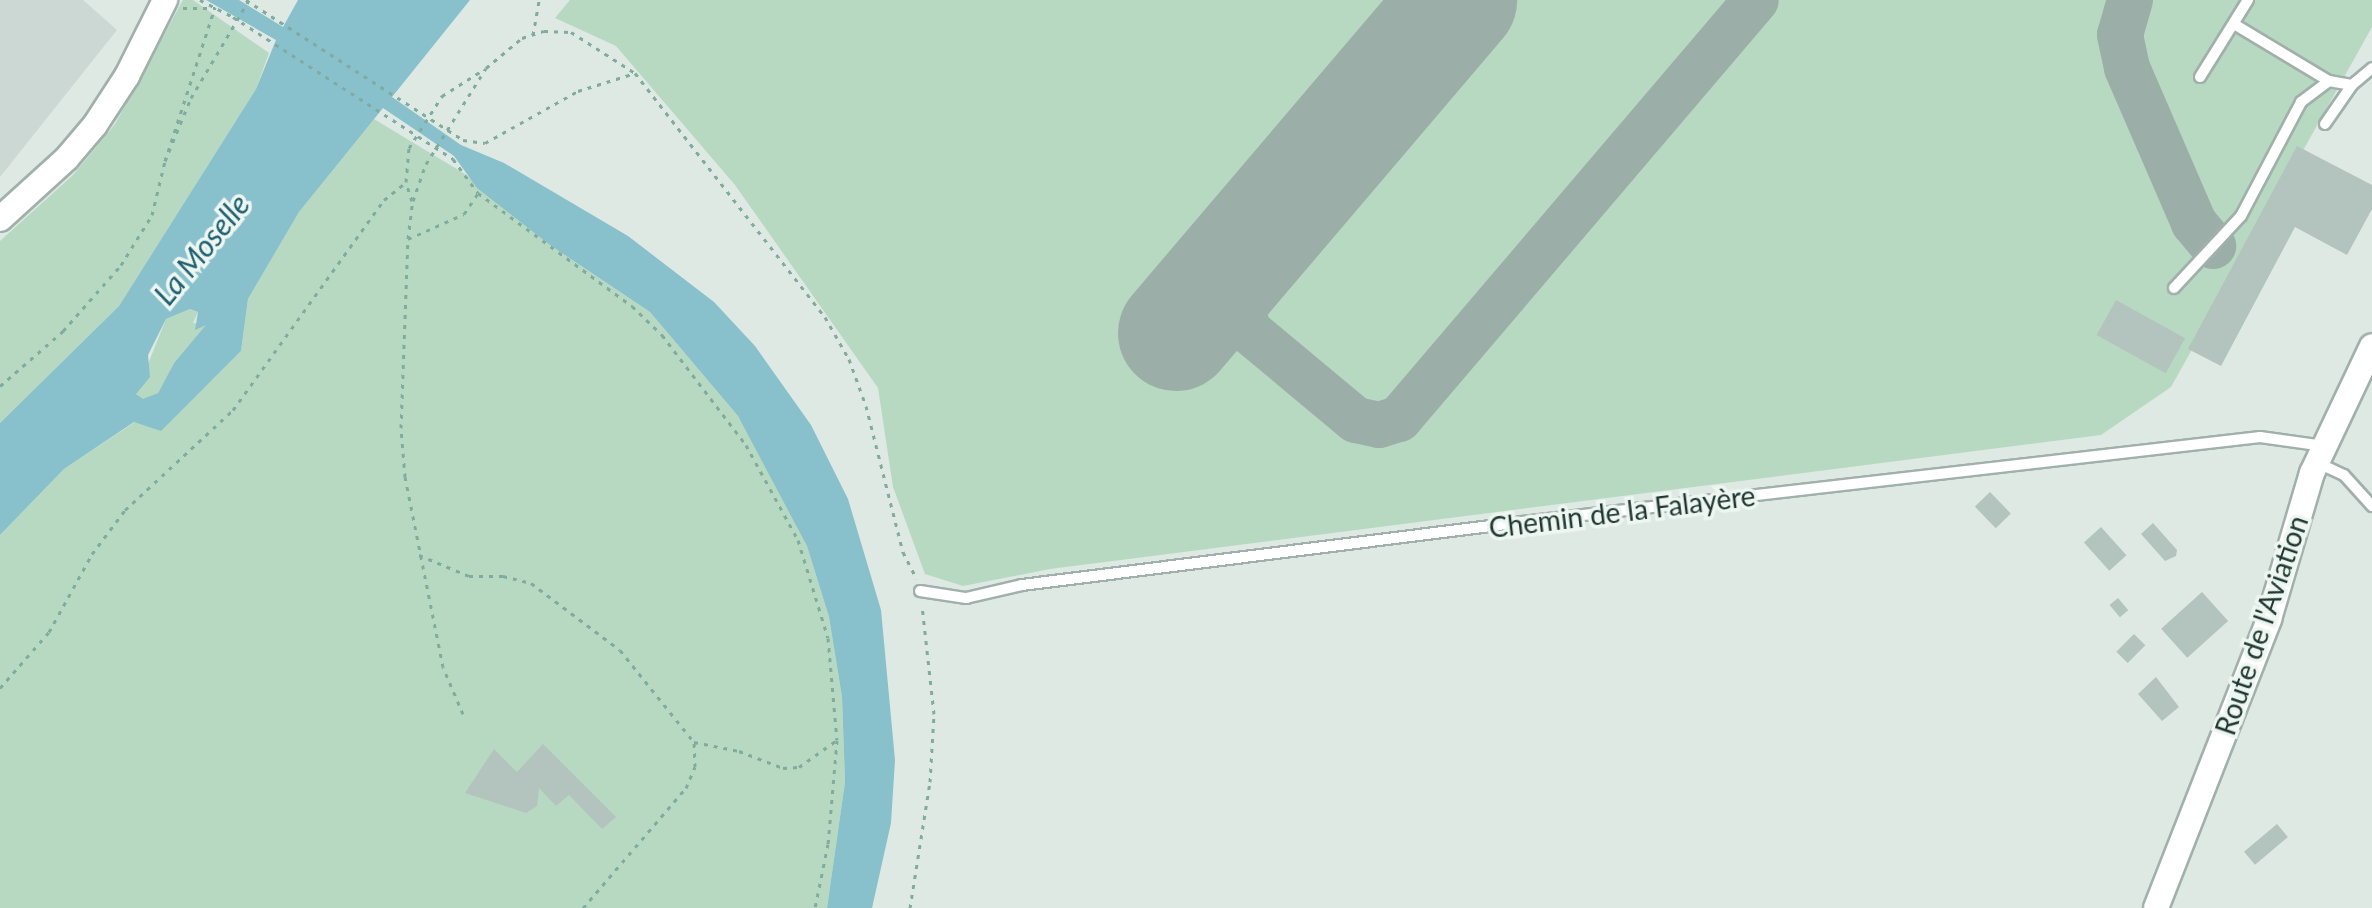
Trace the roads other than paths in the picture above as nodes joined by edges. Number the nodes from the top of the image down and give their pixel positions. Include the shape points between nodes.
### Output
1 (2248, 0) edge
2 (167, 6) edge
3 (2234, 24) junction
4 (2372, 68) edge
5 (2200, 77) dead end
6 (2329, 81) junction
7 (2352, 85) junction
8 (2325, 124) dead end
9 (0, 219) edge
10 (2174, 288) dead end
11 (2372, 346) edge
12 (2320, 454) junction
13 (2372, 506) edge
14 (920, 591) road end
15 (2156, 908) edge

1 - 3 lane
2 - 9 street via 95,125
3 - 5 lane
3 - 6 lane
4 - 7 lane
6 - 7 lane
6 - 10 lane via 2292,113 2241,216
7 - 8 lane
11 - 12 street, Route de l'Aviation
12 - 13 lane
12 - 14 lane, Chemin de la Falayère via 2260,437 1522,522 1022,585 966,598
12 - 15 street, Route de l'Aviation via 2269,619

